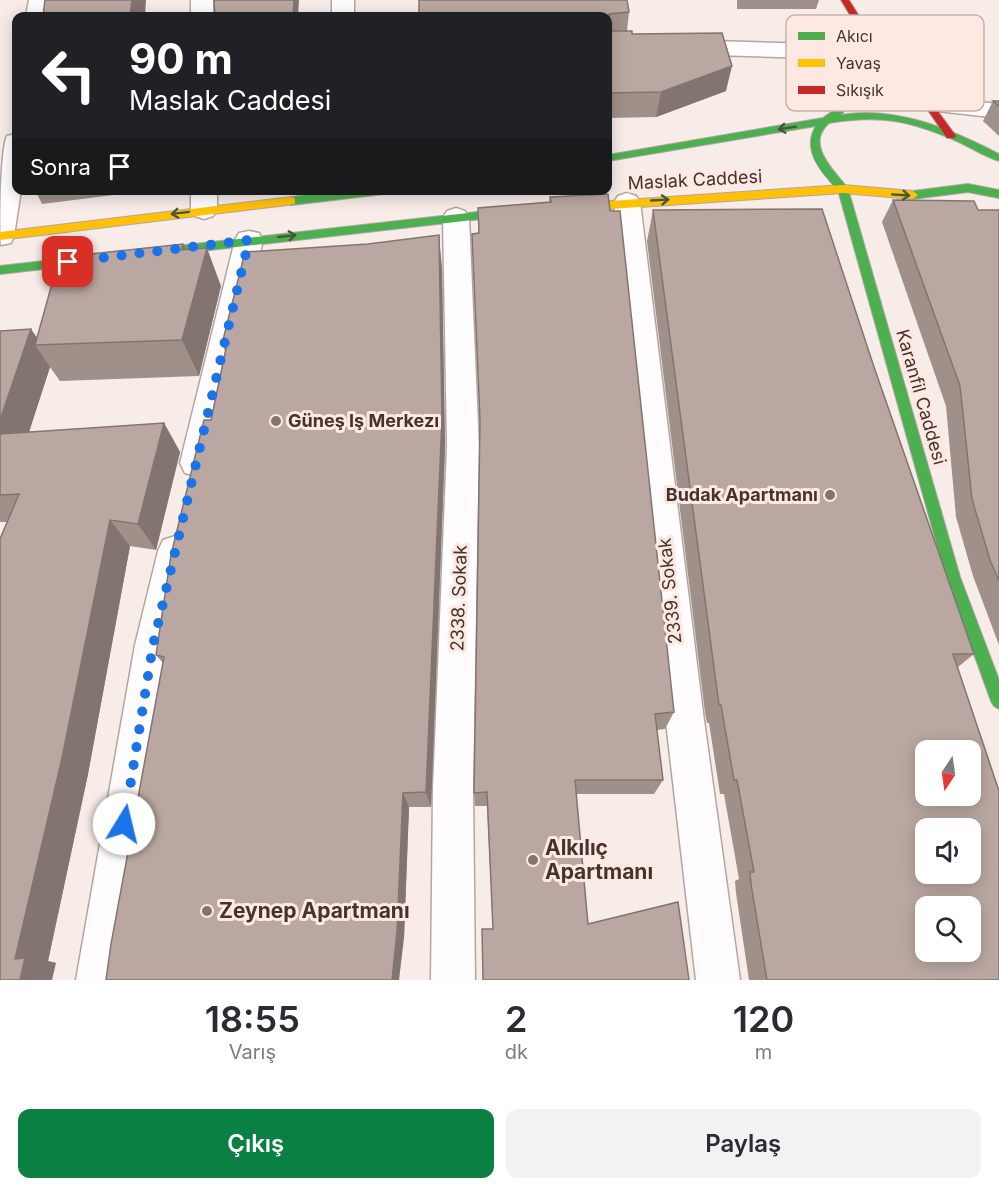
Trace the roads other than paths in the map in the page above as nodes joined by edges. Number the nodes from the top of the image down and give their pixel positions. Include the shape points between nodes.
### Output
1 (845, 0) edge
2 (854, 15) edge
3 (612, 48) edge
4 (786, 51) edge
5 (984, 110) edge
6 (839, 111) edge
7 (933, 111) edge
8 (999, 111) edge
9 (836, 116) junction
10 (946, 131) junction
11 (612, 157) edge
12 (999, 158) edge
13 (967, 159) dead end
14 (12, 165) edge
15 (843, 189) junction
16 (999, 194) edge
17 (298, 195) edge
18 (204, 200) edge
19 (627, 202) junction
20 (456, 217) junction
21 (0, 236) edge
22 (249, 240) junction
23 (0, 270) edge
24 (999, 701) edge
25 (98, 980) edge
26 (453, 980) edge
27 (718, 980) edge

1 - 2 main road
3 - 4 street
5 - 8 street
6 - 9 main road, Karanfil Caddesi
7 - 10 main road
9 - 10 main road, Maslak Caddesi via 895,114
9 -> 11 main road, Maslak Caddesi via 806,125
9 - 15 main road, Karanfil Caddesi via 822,125 815,137 816,150 825,170
10 - 12 main road, Maslak Caddesi
10 - 13 main road
14 - 21 street
15 -> 16 main road, Maslak Caddesi via 909,196 969,183
19 -> 15 main road, Maslak Caddesi
15 - 24 main road, Karanfil Caddesi via 953,577
17 - 18 main road
18 -> 21 main road
19 - 20 main road, Maslak Caddesi
19 - 27 street, 2339. Sokak
22 -> 20 main road, Maslak Caddesi
20 - 26 street, 2338. Sokak via 463,447 453,789
22 - 23 main road, Maslak Caddesi
22 - 25 street via 153,645

